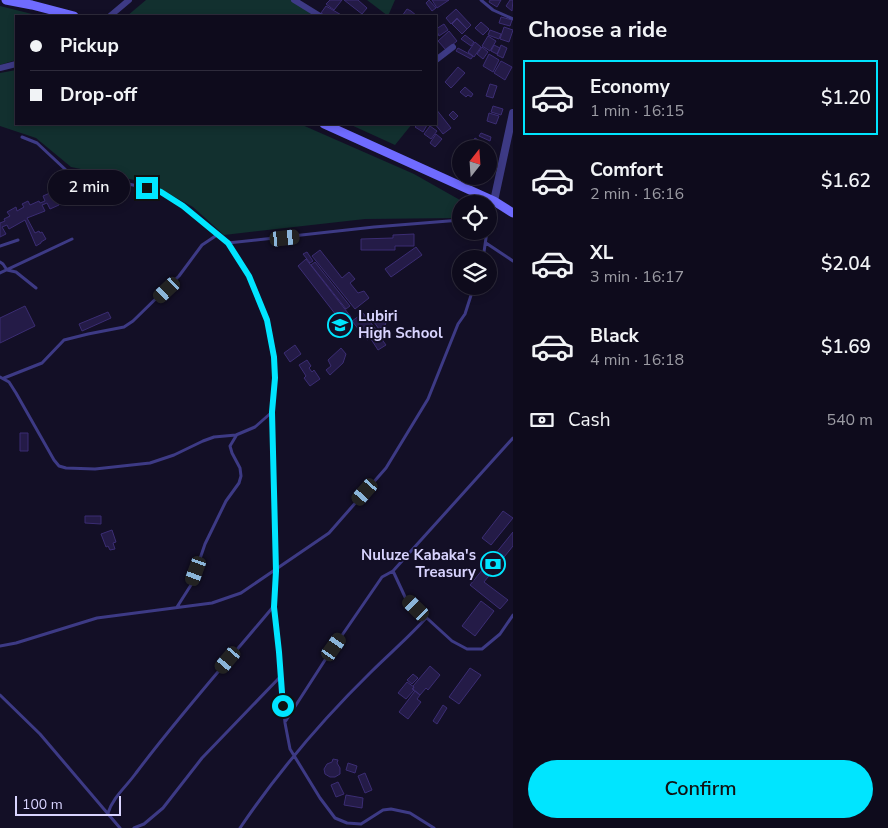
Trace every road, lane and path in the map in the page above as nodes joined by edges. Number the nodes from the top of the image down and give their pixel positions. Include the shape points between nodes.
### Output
1 (6, 0) edge
2 (129, 0) edge
3 (294, 0) edge
4 (481, 0) edge
5 (70, 15) edge
6 (111, 15) edge
7 (318, 15) edge
8 (513, 19) edge
9 (453, 47) dead end
10 (437, 59) edge
11 (15, 64) edge
12 (0, 68) edge
13 (513, 113) edge
14 (326, 125) edge
15 (22, 136) dead end
16 (481, 195) edge
17 (495, 195) edge
18 (497, 203) edge
19 (513, 213) edge
20 (452, 221) edge
21 (217, 235) junction
22 (72, 239) dead end
23 (18, 240) dead end
24 (486, 240) edge
25 (228, 243) junction
26 (486, 243) junction
27 (0, 246) edge
28 (485, 250) edge
29 (513, 260) edge
30 (0, 262) edge
31 (7, 270) junction
32 (0, 273) edge
33 (36, 288) dead end
34 (471, 295) edge
35 (2, 378) edge
36 (272, 412) junction
37 (236, 435) junction
38 (513, 438) edge
39 (276, 571) junction
40 (393, 571) junction
41 (177, 607) junction
42 (274, 607) junction
43 (513, 615) edge
44 (426, 618) junction
45 (0, 646) edge
46 (280, 676) junction
47 (0, 695) edge
48 (284, 723) junction
49 (294, 756) junction
50 (108, 813) junction
51 (120, 828) edge
52 (134, 828) edge
53 (240, 828) edge
54 (434, 828) edge

1 - 5 main road
2 - 6 street
3 - 7 street
4 - 8 lane
9 - 10 street
11 - 12 street
13 - 17 street
14 - 16 main road
15 - 21 lane via 37,143 67,171 161,192
18 - 19 main road
20 - 25 lane
21 - 25 lane
21 - 35 lane via 202,245 167,290 124,327 64,340 42,363
22 - 31 lane
23 - 27 lane
24 - 26 lane
25 - 36 lane via 249,276 267,320 274,357
26 - 28 lane
26 - 29 lane
30 - 31 lane
31 - 32 lane
31 - 33 lane via 16,272
34 - 39 lane via 428,399 386,468 329,533
35 - 37 lane via 9,382 54,460 66,468 95,469 150,463 214,437
36 - 37 lane via 255,427
36 - 39 lane
37 - 41 lane via 230,446 240,468 240,484 226,502 205,544 191,585
38 - 40 lane
39 - 41 lane via 228,598
39 - 42 lane
40 - 44 lane via 406,599
40 - 48 lane via 382,577
41 - 45 lane via 97,618
42 - 46 lane
42 - 50 lane via 160,742 111,803
43 - 44 lane via 500,634 482,649 467,649 452,641
44 - 49 lane
46 - 48 lane
46 - 52 lane via 202,758 163,808
47 - 50 lane via 40,734
48 - 49 lane
49 - 53 lane
49 - 54 lane via 335,818 361,824 383,810 391,809 410,814
50 - 51 lane

